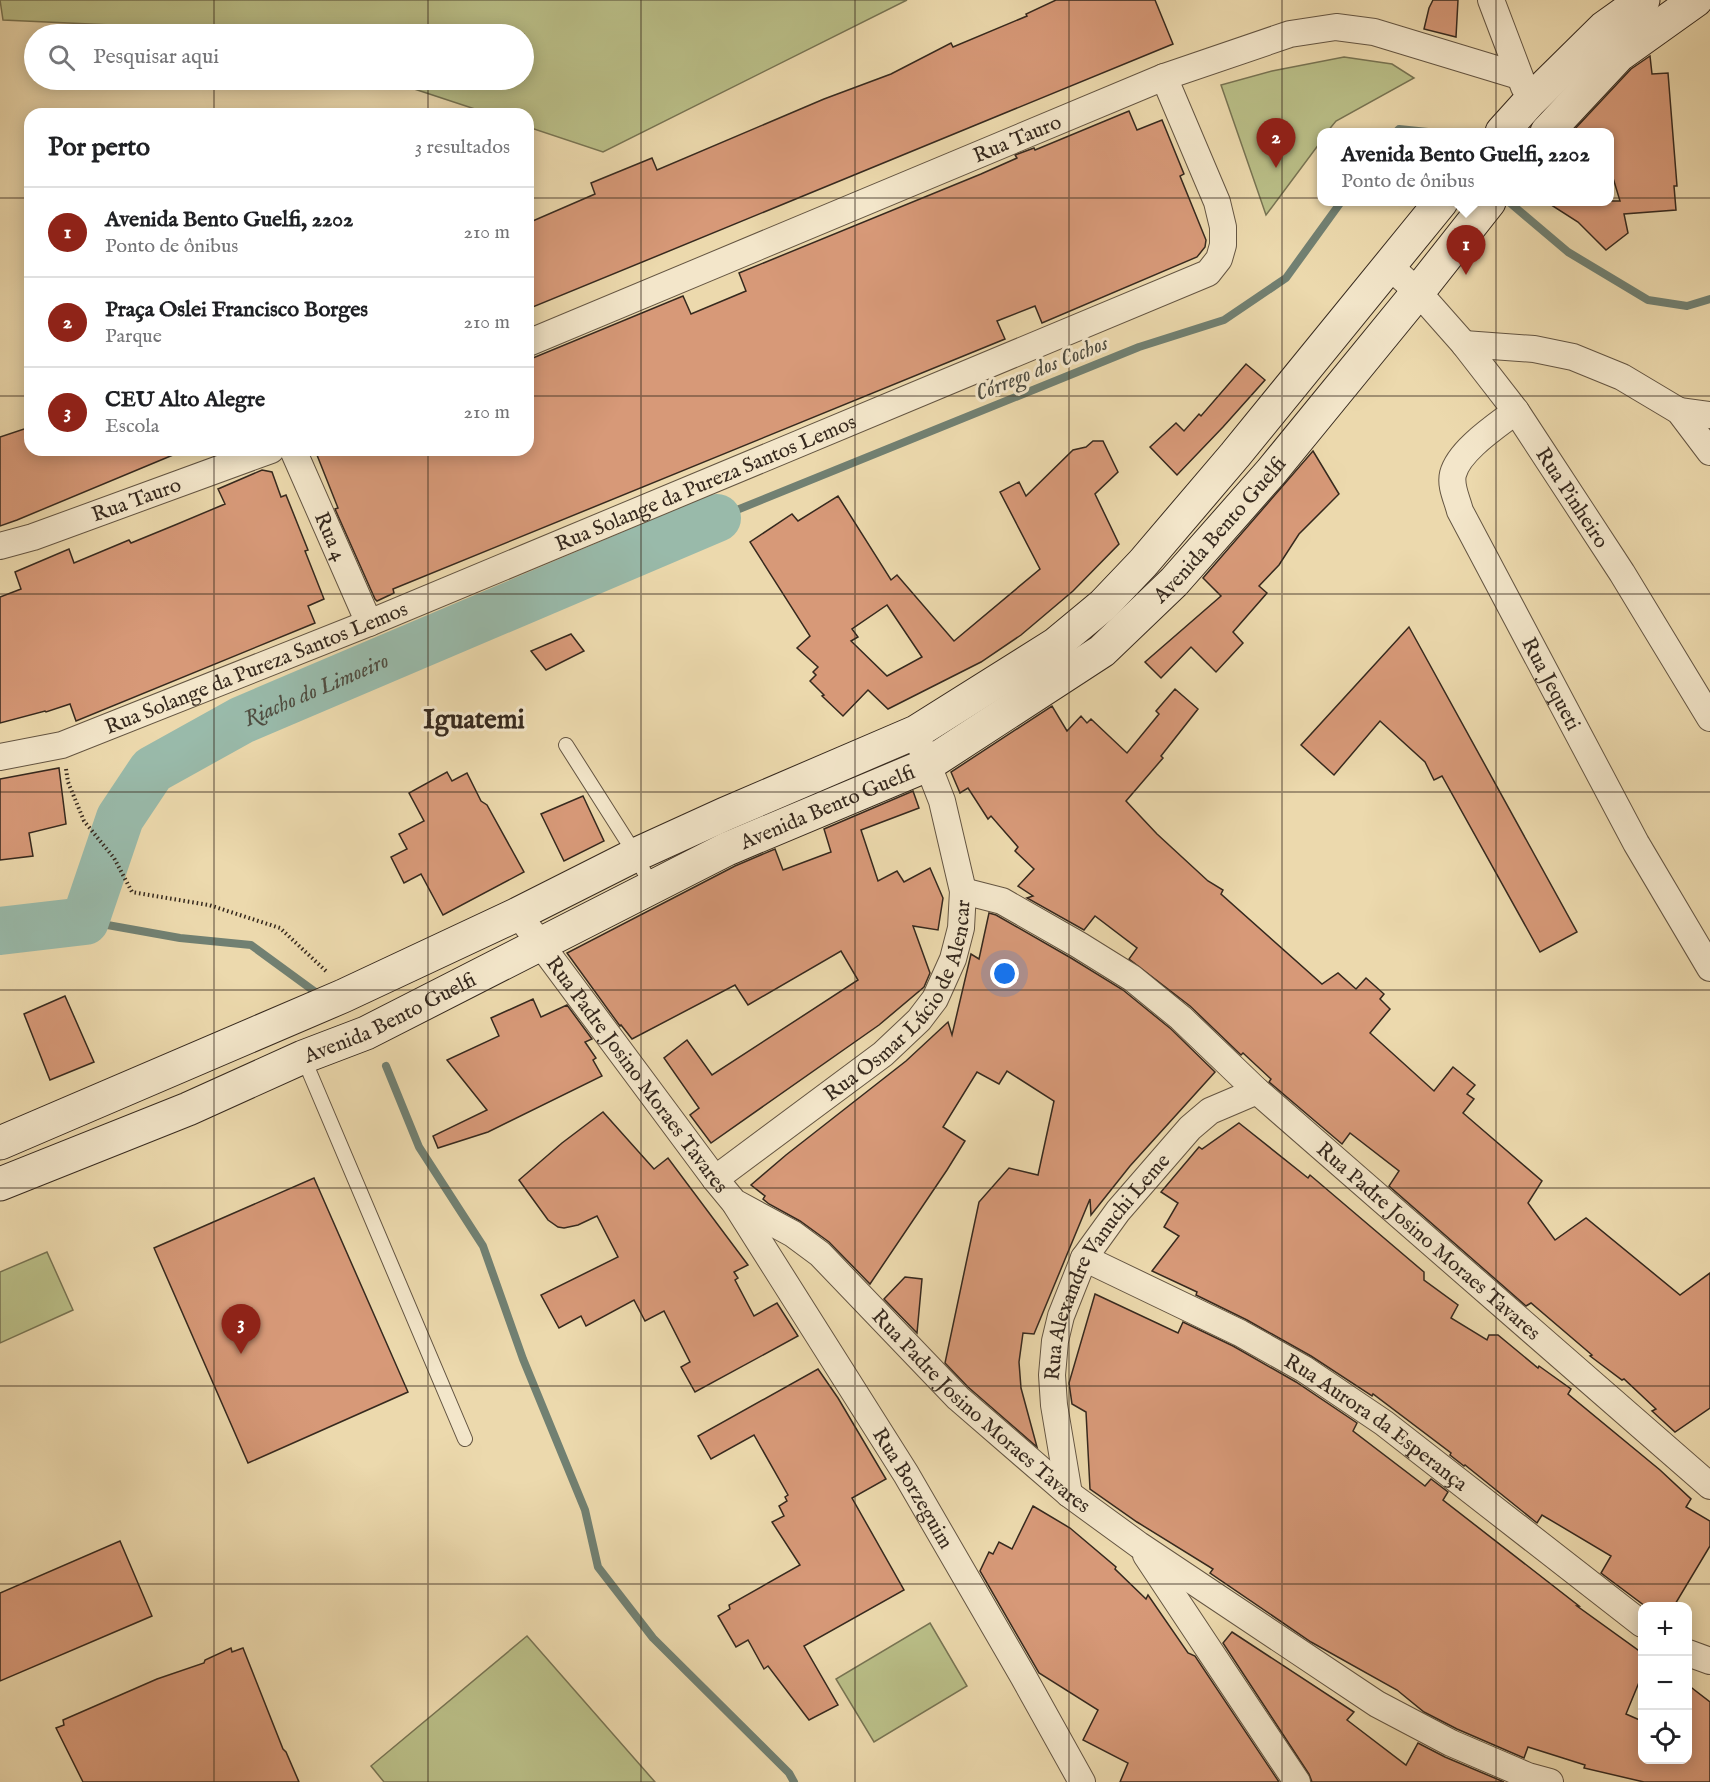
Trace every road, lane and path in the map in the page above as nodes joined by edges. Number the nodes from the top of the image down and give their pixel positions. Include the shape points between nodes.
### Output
1 (1491, 0) edge
2 (1643, 0) edge
3 (1696, 0) edge
4 (1164, 77) junction
5 (1525, 88) junction
6 (1504, 128) edge
7 (1551, 128) edge
8 (1485, 206) edge
9 (1431, 213) edge
10 (1388, 265) junction
11 (1418, 291) junction
12 (534, 340) edge
13 (1464, 344) junction
14 (1516, 411) junction
15 (1679, 411) junction
16 (1710, 415) edge
17 (1710, 452) edge
18 (254, 456) edge
19 (296, 456) edge
20 (0, 546) edge
21 (369, 623) junction
22 (1710, 718) edge
23 (916, 732) junction
24 (62, 745) junction
25 (566, 746) dead end
26 (0, 757) edge
27 (927, 765) junction
28 (634, 855) junction
29 (652, 886) junction
30 (963, 891) junction
31 (518, 914) junction
32 (540, 944) junction
33 (1710, 968) edge
34 (333, 978) dead end
35 (303, 1057) junction
36 (1257, 1091) junction
37 (0, 1143) edge
38 (715, 1179) junction
39 (0, 1184) edge
40 (735, 1202) junction
41 (1084, 1258) junction
42 (465, 1439) dead end
43 (1710, 1486) edge
44 (1069, 1494) junction
45 (1139, 1545) junction
46 (1638, 1621) edge
47 (1692, 1654) edge
48 (1710, 1661) edge
49 (1082, 1782) edge
50 (1297, 1782) edge
51 (1550, 1782) edge

1 - 5 street
2 - 5 main road
3 - 7 main road via 1619,55
4 - 5 street, Rua Tauro via 1290,34 1336,27 1374,32
4 - 12 street, Rua Tauro
4 - 21 street, Rua Solange da Pureza Santos Lemos via 1217,202 1223,227 1219,259 1208,273
5 - 6 main road
5 - 7 street
8 - 11 main road, Avenida Bento Guelfi
9 - 10 main road, Avenida Bento Guelfi
10 - 11 street, Rua Pinheiro
10 - 23 main road, Avenida Bento Guelfi via 1235,455 1103,605 1056,644
11 - 13 street, Rua Pinheiro
11 - 27 main road, Avenida Bento Guelfi via 1271,472 1140,617 1102,651
13 - 14 street, Rua Pinheiro
13 - 15 street via 1534,349 1573,357 1622,377
14 - 22 street, Rua Pinheiro via 1622,573
14 - 33 street, Rua Jequeti via 1475,443 1458,463 1452,486 1460,511 1635,843
15 - 16 street
15 - 17 street
18 - 20 street, Rua Tauro
19 - 21 street, Rua 4
21 - 24 street, Rua Solange da Pureza Santos Lemos
23 - 27 street, Rua Osmar Lúcio de Alencar
23 - 28 main road, Avenida Bento Guelfi
24 - 26 street, Rua Solange da Pureza Santos Lemos
24 - 34 path via 68,782 84,821 114,858 132,892 208,905 280,928
25 - 28 lane
27 - 29 main road, Avenida Bento Guelfi via 727,849
27 - 30 street, Rua Osmar Lúcio de Alencar via 942,801
28 - 29 lane
28 - 31 main road, Avenida Bento Guelfi
29 - 32 main road, Avenida Bento Guelfi
30 - 36 street, Rua Padre Josino Moraes Tavares via 1002,901 1132,978 1181,1018
30 - 38 street, Rua Osmar Lúcio de Alencar via 961,927 953,959 935,999 919,1020 883,1054
31 - 32 street, Rua Padre Josino Moraes Tavares
31 - 37 main road, Avenida Bento Guelfi via 343,996
32 - 35 main road, Avenida Bento Guelfi via 366,1033
32 - 38 street, Rua Padre Josino Moraes Tavares
35 - 39 main road, Avenida Bento Guelfi
35 - 42 lane
36 - 41 street, Rua Alexandre Vanuchi Leme via 1210,1111 1190,1128 1118,1210
36 - 43 street, Rua Padre Josino Moraes Tavares
38 - 40 street, Rua Padre Josino Moraes Tavares
40 - 44 street, Rua Padre Josino Moraes Tavares via 820,1254 958,1398
40 - 49 street, Rua Borzeguim via 906,1474
41 - 44 street, Rua Alexandre Vanuchi Leme via 1061,1316 1052,1375
41 - 46 street, Rua Aurora da Esperança via 1240,1333 1304,1369 1384,1423
44 - 45 street, Rua Padre Josino Moraes Tavares
45 - 50 street
45 - 51 street, Rua Padre Josino Moraes Tavares via 1377,1704 1452,1743
47 - 48 street

